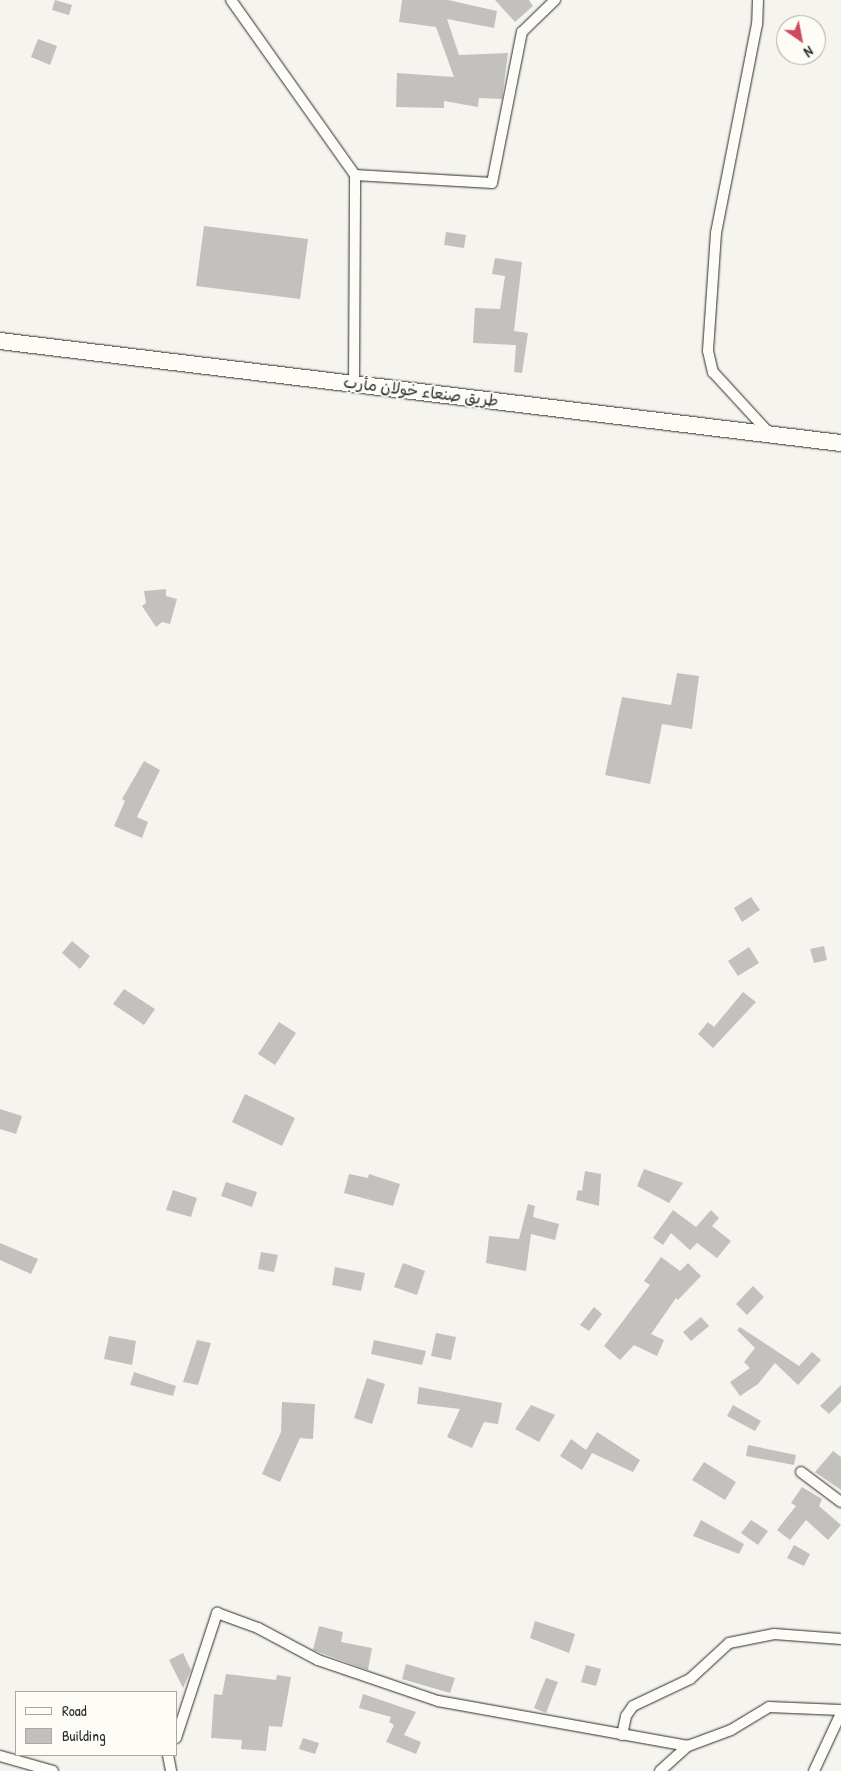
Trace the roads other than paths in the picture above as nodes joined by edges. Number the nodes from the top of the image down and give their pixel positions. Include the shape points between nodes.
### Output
1 (231, 0) edge
2 (555, 0) edge
3 (758, 0) edge
4 (355, 175) junction
5 (0, 341) edge
6 (354, 383) junction
7 (768, 433) junction
8 (841, 443) edge
9 (801, 1472) dead end
10 (841, 1502) edge
11 (841, 1639) edge
12 (841, 1711) edge
13 (178, 1732) edge
14 (622, 1735) junction
15 (688, 1746) junction
16 (0, 1756) edge
17 (168, 1756) edge
18 (53, 1771) edge
19 (170, 1771) edge
20 (660, 1771) edge
21 (814, 1771) edge

1 - 4 street
2 - 4 street via 522,32 492,183
3 - 7 street via 757,24 716,233 708,351 714,372
4 - 6 street
5 - 6 main road, طريق صنعاء خولان مأرب
6 - 7 main road, طريق صنعاء خولان مأرب
7 - 8 main road, طريق صنعاء خولان مأرب
9 - 10 street
11 - 14 street via 774,1634 729,1644 690,1678 633,1706
12 - 15 street via 769,1707 731,1730
12 - 21 street
13 - 14 street via 217,1613 258,1628 318,1660 438,1701
14 - 15 street
15 - 20 street
16 - 18 street
17 - 19 street

